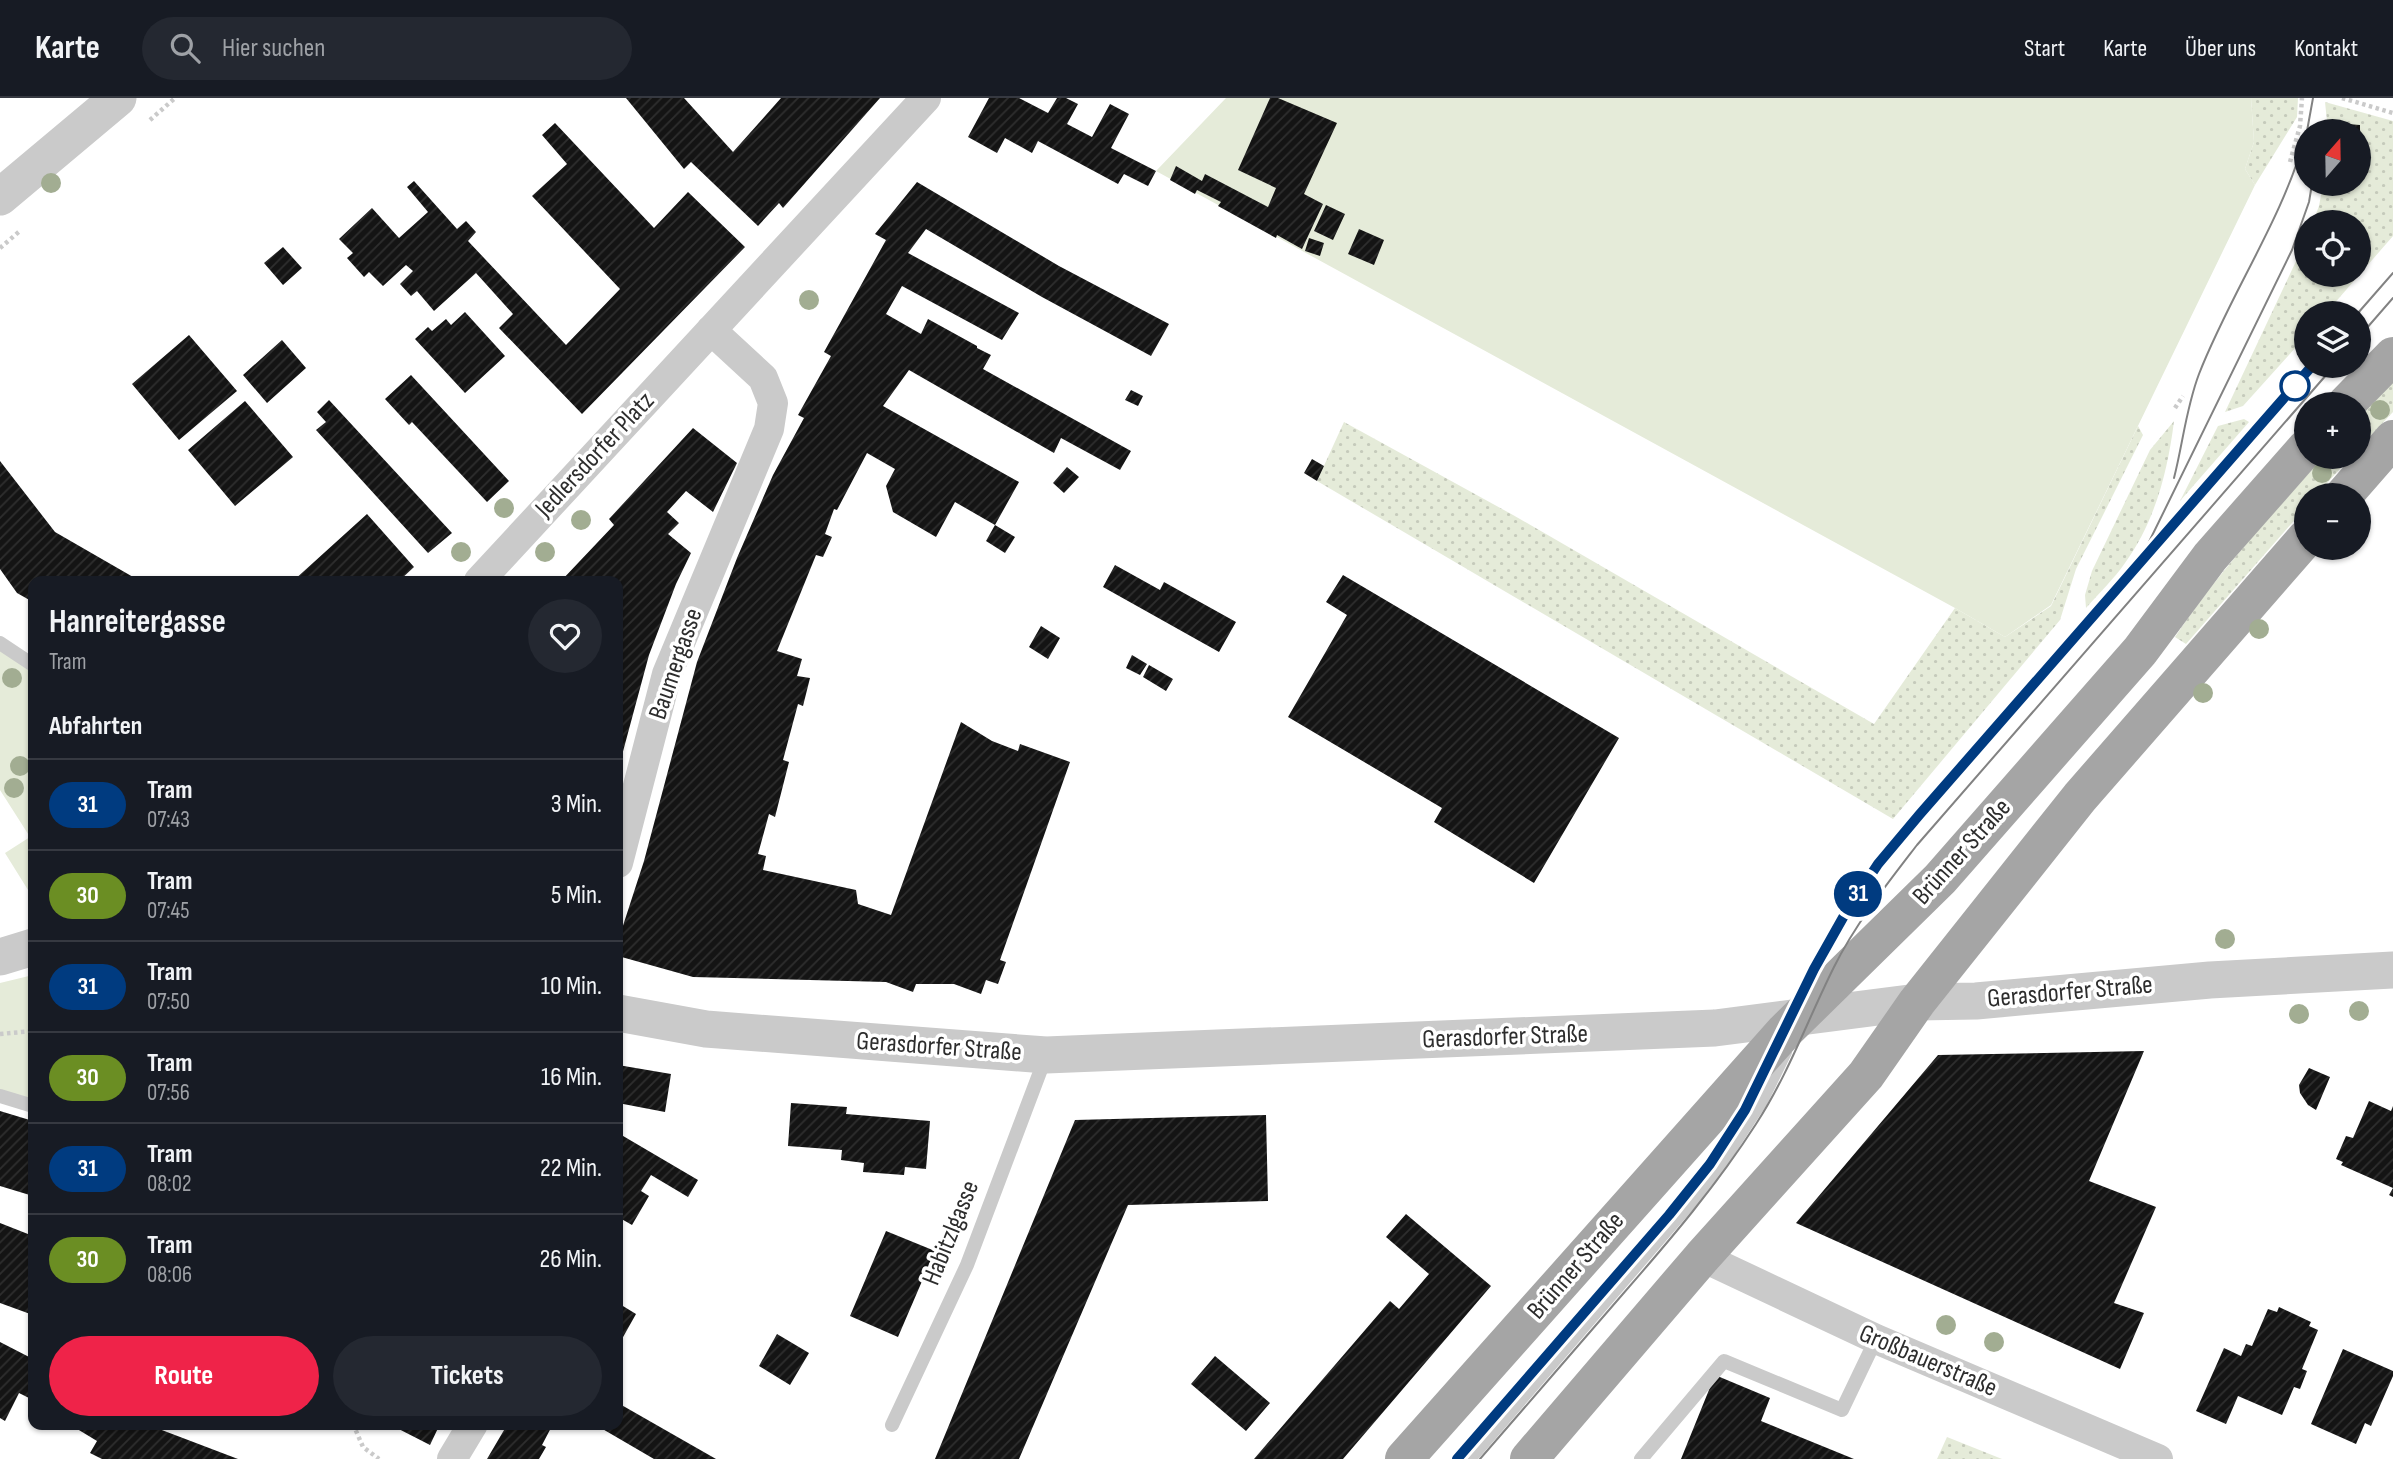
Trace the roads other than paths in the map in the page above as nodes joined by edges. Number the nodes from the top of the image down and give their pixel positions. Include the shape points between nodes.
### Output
1 (118, 98) edge
2 (926, 98) edge
3 (0, 197) edge
4 (711, 330) junction
5 (2393, 356) edge
6 (2358, 392) edge
7 (2393, 439) edge
8 (2294, 462) edge
9 (2354, 483) edge
10 (2294, 552) edge
11 (484, 576) edge
12 (0, 643) edge
13 (28, 661) edge
14 (623, 844) edge
15 (28, 949) edge
16 (0, 957) edge
17 (2393, 970) edge
18 (1917, 1002) junction
19 (623, 1014) edge
20 (1798, 1018) junction
21 (1046, 1055) junction
22 (0, 1096) edge
23 (28, 1104) edge
24 (1702, 1257) junction
25 (1876, 1339) junction
26 (892, 1425) dead end
27 (469, 1430) edge
28 (452, 1459) edge
29 (1404, 1459) edge
30 (1469, 1459) edge
31 (1529, 1459) edge
32 (1641, 1459) edge
33 (2158, 1459) edge

1 - 3 street
2 - 4 street, Jedlersdorfer Platz
4 - 11 street, Jedlersdorfer Platz
4 - 14 street, Baumergasse via 763,378 773,403 769,429 667,674
5 - 6 main road
7 - 9 main road
8 - 20 main road, Brünner Straße via 2210,557 2140,651 1941,879
10 - 18 main road, Brünner Straße via 2080,797
12 - 13 lane
15 - 16 street
17 - 18 street, Gerasdorfer Straße
18 - 20 street, Gerasdorfer Straße
18 - 24 main road, Brünner Straße via 1866,1075
19 - 21 street, Gerasdorfer Straße via 706,1030
20 - 21 street, Gerasdorfer Straße via 1715,1028
20 - 29 main road, Brünner Straße
20 - 30 lane via 1761,1101 1711,1178
21 - 26 lane, Habitzlgasse via 967,1265
22 - 23 lane
24 - 25 street, Großbauerstraße
24 - 31 main road, Brünner Straße
25 - 32 lane via 1842,1410 1724,1361
25 - 33 street, Großbauerstraße
27 - 28 street

